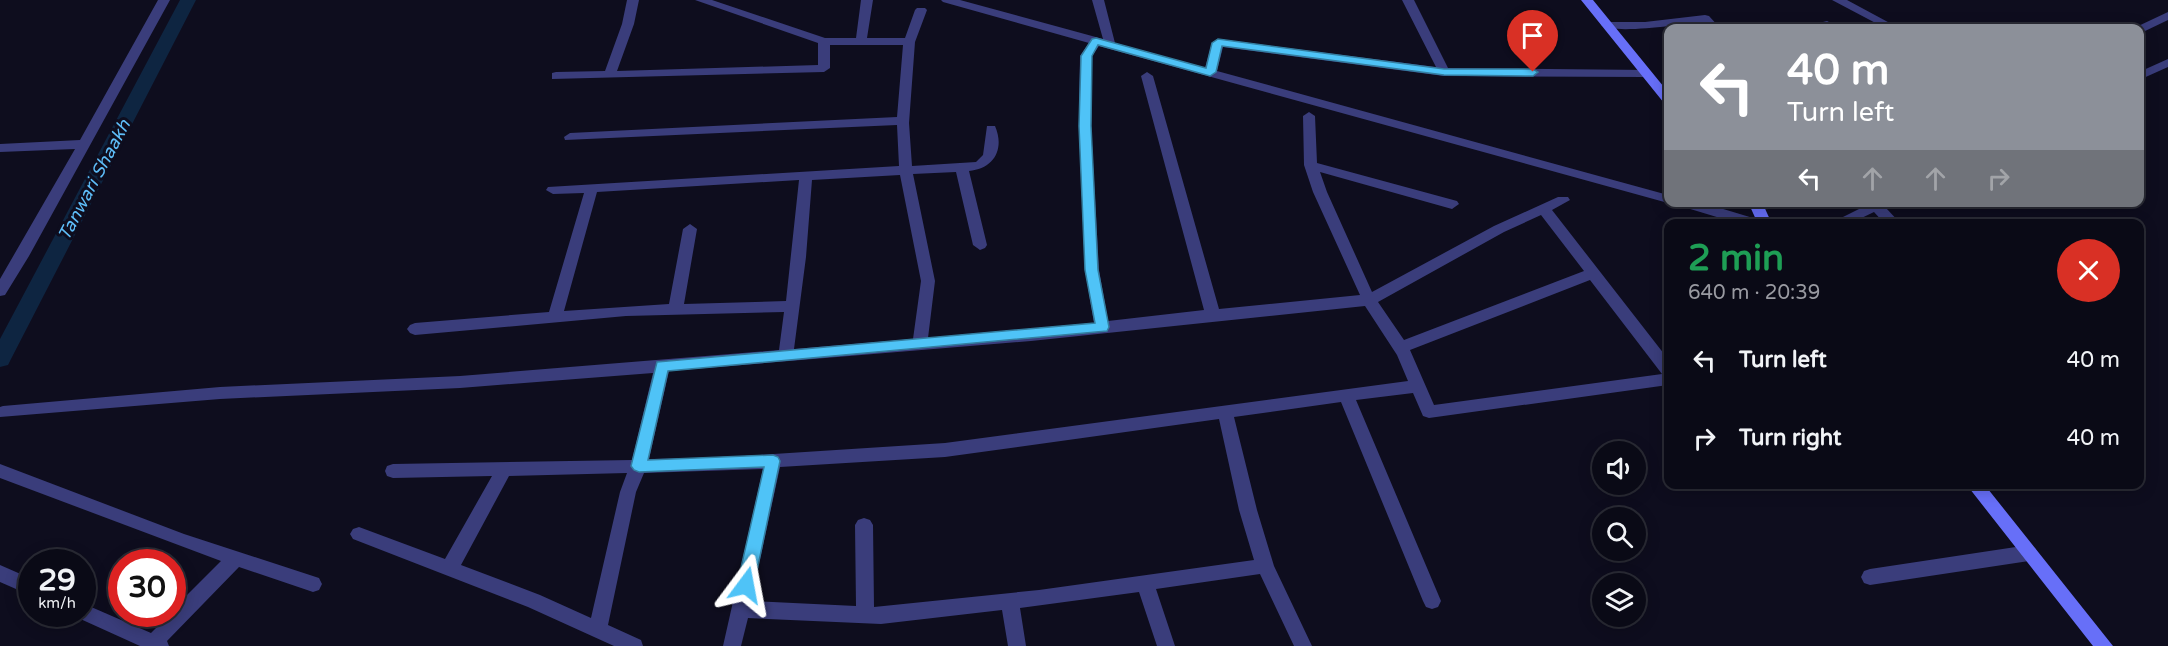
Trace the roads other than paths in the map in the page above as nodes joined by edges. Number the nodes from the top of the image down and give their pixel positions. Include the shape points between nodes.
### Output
1 (164, 0) edge
2 (633, 0) edge
3 (701, 0) edge
4 (867, 0) edge
5 (947, 0) edge
6 (1098, 0) edge
7 (1408, 0) edge
8 (1587, 0) edge
9 (1838, 0) edge
10 (976, 4) edge
11 (921, 10) dead end
12 (2168, 15) edge
13 (1711, 24) edge
14 (1885, 24) edge
15 (1607, 25) junction
16 (2144, 27) edge
17 (824, 40) junction
18 (861, 41) junction
19 (1096, 41) junction
20 (909, 42) junction
21 (1110, 45) junction
22 (2168, 63) edge
23 (1210, 72) junction
24 (1444, 72) junction
25 (1645, 73) junction
26 (610, 74) junction
27 (2144, 74) edge
28 (556, 76) dead end
29 (1148, 76) dead end
30 (1664, 95) edge
31 (1309, 116) dead end
32 (903, 121) junction
33 (991, 129) dead end
34 (570, 137) dead end
35 (85, 144) junction
36 (2, 149) edge
37 (1311, 165) junction
38 (962, 168) junction
39 (906, 171) junction
40 (806, 176) junction
41 (592, 187) junction
42 (553, 190) dead end
43 (1664, 198) edge
44 (1563, 200) dead end
45 (1452, 204) dead end
46 (1699, 207) edge
47 (1877, 207) edge
48 (1544, 209) junction
49 (1741, 219) edge
50 (1848, 219) edge
51 (690, 229) dead end
52 (980, 245) dead end
53 (1593, 273) junction
54 (0, 291) edge
55 (1369, 300) junction
56 (792, 306) junction
57 (676, 309) junction
58 (1213, 315) junction
59 (555, 318) junction
60 (1102, 327) junction
61 (415, 329) dead end
62 (920, 344) junction
63 (1400, 348) junction
64 (786, 356) junction
65 (1664, 365) edge
66 (662, 366) junction
67 (1664, 380) edge
68 (1417, 386) junction
69 (1346, 395) junction
70 (3, 412) dead end
71 (1225, 412) junction
72 (773, 461) junction
73 (639, 466) junction
74 (504, 469) junction
75 (0, 471) edge
76 (393, 471) dead end
77 (1978, 489) edge
78 (864, 525) dead end
79 (359, 534) dead end
80 (2029, 553) junction
81 (236, 558) junction
82 (1265, 566) junction
83 (450, 568) junction
84 (0, 573) edge
85 (1870, 577) dead end
86 (18, 581) edge
87 (313, 584) dead end
88 (1145, 584) junction
89 (1432, 601) dead end
90 (1010, 602) junction
91 (740, 609) junction
92 (865, 615) junction
93 (96, 617) edge
94 (598, 630) junction
95 (156, 644) edge
96 (634, 646) edge
97 (732, 646) edge
98 (1017, 646) edge
99 (1166, 646) edge
100 (1302, 646) edge
101 (2104, 646) edge

1 - 35 street
2 - 26 street
3 - 17 street
4 - 18 street
5 - 10 street
6 - 21 street
7 - 24 street
8 - 15 main road
9 - 14 street
10 - 19 street
11 - 20 street
12 - 16 street
13 - 15 street via 1704,18
15 - 25 main road
17 - 18 street
17 - 26 street via 824,68
18 - 20 street
19 - 21 street
19 - 60 street via 1086,56 1085,126 1092,270
20 - 32 street
21 - 23 street
22 - 27 street
23 - 24 street via 1218,43
23 - 43 street
24 - 25 street
25 - 30 main road
26 - 28 street
29 - 58 street
31 - 37 street
32 - 34 street
32 - 39 street
33 - 38 street via 991,152 986,163
35 - 36 street
35 - 54 street
37 - 45 street
37 - 55 street
38 - 39 street
38 - 52 street
39 - 40 street
39 - 62 street via 928,281
40 - 41 street
40 - 56 street
41 - 42 street
41 - 59 street
44 - 48 street
46 - 49 street
47 - 50 street
48 - 53 street
48 - 55 street via 1499,229
51 - 57 street
53 - 63 street
53 - 65 street
55 - 58 street
55 - 63 street
56 - 57 street
56 - 64 street
57 - 59 street
58 - 60 street
59 - 61 street
60 - 62 street
62 - 64 street
63 - 68 street
64 - 66 street
66 - 70 street via 460,382 220,393
66 - 73 street
67 - 68 street via 1429,412
68 - 69 street
69 - 71 street
69 - 89 street
71 - 72 street via 945,450
71 - 82 street
72 - 73 street
72 - 91 street
73 - 74 street
73 - 94 street via 628,492
74 - 76 street
74 - 83 street
75 - 81 street
77 - 80 main road
78 - 92 street
79 - 83 street
80 - 85 street
80 - 101 main road
81 - 87 street
81 - 95 street
82 - 88 street
82 - 100 street
83 - 94 street
84 - 86 street
88 - 90 street
88 - 99 street
90 - 92 street
90 - 98 street
91 - 92 street
91 - 97 street
93 - 95 street
94 - 96 street

